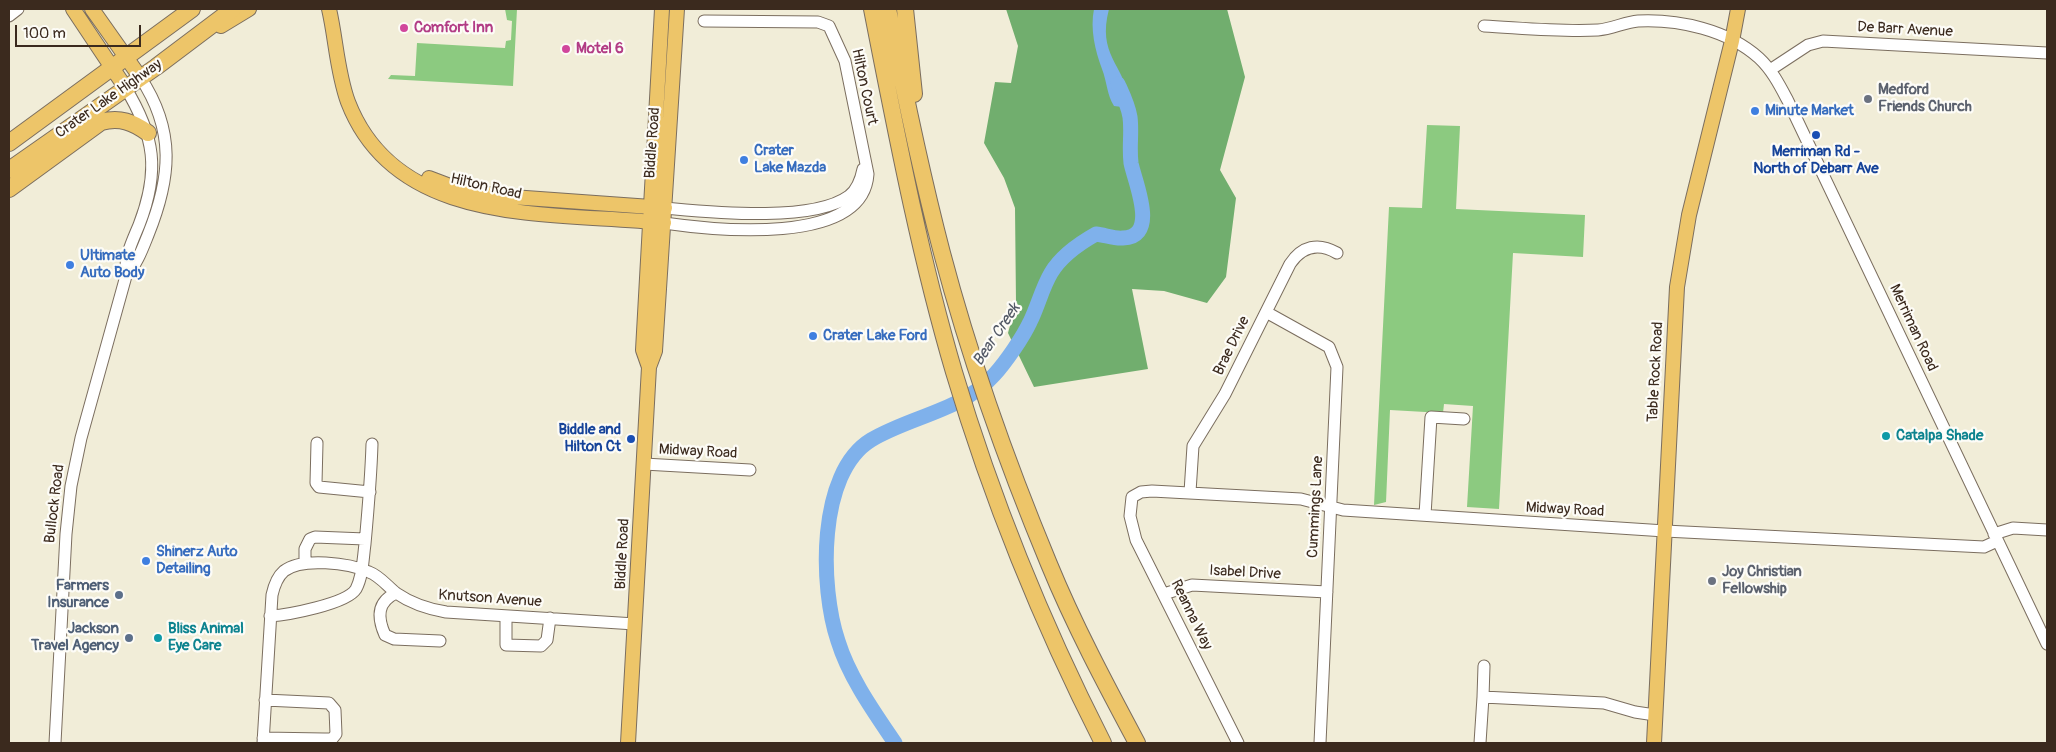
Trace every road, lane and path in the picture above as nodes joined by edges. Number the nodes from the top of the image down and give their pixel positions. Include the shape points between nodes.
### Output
1 (18, 9) edge
2 (73, 9) edge
3 (92, 9) edge
4 (192, 9) edge
5 (233, 9) edge
6 (249, 9) edge
7 (330, 9) edge
8 (339, 9) edge
9 (662, 9) edge
10 (677, 9) edge
11 (872, 9) edge
12 (888, 9) edge
13 (905, 9) edge
14 (1738, 9) edge
15 (9, 16) edge
16 (704, 22) dead end
17 (1484, 26) dead end
18 (206, 29) junction
19 (1732, 41) junction
20 (2047, 53) edge
21 (126, 57) junction
22 (113, 67) junction
23 (1770, 70) junction
24 (140, 77) junction
25 (125, 87) junction
26 (148, 133) junction
27 (914, 138) junction
28 (9, 143) edge
29 (864, 163) junction
30 (9, 170) edge
31 (9, 189) edge
32 (658, 208) junction
33 (657, 223) junction
34 (1337, 253) dead end
35 (126, 276) junction
36 (1266, 312) junction
37 (1464, 419) dead end
38 (317, 443) dead end
39 (372, 444) dead end
40 (644, 464) junction
41 (750, 470) dead end
42 (370, 492) junction
43 (1190, 492) junction
44 (1132, 497) joint
45 (1331, 507) junction
46 (1425, 515) junction
47 (2047, 530) edge
48 (1664, 531) junction
49 (1996, 538) junction
50 (365, 539) junction
51 (304, 563) junction
52 (362, 569) junction
53 (1327, 592) junction
54 (396, 593) junction
55 (1164, 594) junction
56 (270, 616) junction
57 (506, 616) junction
58 (550, 618) junction
59 (635, 624) junction
60 (440, 641) dead end
61 (2047, 644) edge
62 (1484, 666) dead end
63 (1483, 698) junction
64 (266, 700) junction
65 (1655, 715) junction
66 (263, 741) edge
67 (55, 743) edge
68 (628, 743) edge
69 (1103, 743) edge
70 (1137, 743) edge
71 (1238, 743) edge
72 (1320, 743) edge
73 (1480, 743) edge
74 (1654, 743) edge

1 - 15 street
2 - 22 main road
3 - 21 main road
4 - 21 highway, Crater Lake Highway
5 - 18 highway, Crater Lake Highway
6 - 18 main road via 222,26
7 - 33 main road, Hilton Road via 348,100 373,146 400,171 443,194 493,208
8 - 32 main road, Hilton Road via 353,84 366,119 389,150 421,174 458,189 491,195
9 - 32 main road, Biddle Road
10 - 32 main road, Biddle Road
11 - 69 highway via 911,202 947,348 971,425 1032,590
12 - 27 highway
13 - 27 highway via 916,105
14 - 19 main road, Table Rock Road
16 - 29 street, Hilton Court via 818,22 829,26 844,61
17 - 19 street, Merriman Road via 1598,30 1636,21 1656,21 1705,29
18 - 24 highway, Crater Lake Highway
19 - 23 street, Merriman Road via 1749,50
19 - 48 main road, Table Rock Road via 1689,215 1677,287
20 - 23 street, De Barr Avenue via 1823,41 1808,45
21 - 22 highway, Crater Lake Highway
21 - 24 main road
22 - 25 main road
22 - 28 highway, Crater Lake Highway
23 - 49 street, Merriman Road via 1788,101
24 - 25 highway, Crater Lake Highway
24 - 35 street, Bullock Road via 160,114 166,141 166,171 154,220 137,262
25 - 26 street, Bullock Road
25 - 30 highway, Crater Lake Highway
26 - 31 highway via 127,121 102,122
26 - 35 street, Bullock Road via 152,179 147,204 126,257
27 - 70 highway via 942,254 991,414 1050,566
29 - 32 street via 860,180 849,196 807,210 761,214
29 - 33 street, Hilton Court via 867,182 859,202 829,219 765,230
32 - 33 main road, Biddle Road
33 - 40 main road, Biddle Road via 643,350 649,367
34 - 36 street, Brae Drive via 1318,246 1308,248 1295,257
35 - 67 street, Bullock Road via 71,486 65,540
36 - 43 street, Brae Drive via 1226,394 1193,446
36 - 45 street, Cummings Lane via 1322,342 1333,352 1336,360
37 - 46 street via 1432,417
38 - 42 street via 316,483 319,487
39 - 42 street
40 - 41 street, Midway Road
40 - 59 main road, Biddle Road
42 - 50 street
43 - 44 street, Midway Road via 1152,491
43 - 45 street, Midway Road via 1301,499
44 - 55 street, Reanna Way via 1130,516 1134,532
45 - 46 street, Midway Road
45 - 53 street, Cummings Lane
46 - 48 street, Midway Road
47 - 49 street, Midway Road via 2013,528
48 - 49 street, Midway Road via 1984,547
48 - 65 main road, Table Rock Road
49 - 61 street, Merriman Road
50 - 51 street via 315,537 310,539 305,549
50 - 52 street
51 - 52 street, Knutson Avenue
51 - 56 street, Knutson Avenue via 283,572 274,586
52 - 54 street, Knutson Avenue via 379,577
52 - 56 street via 356,590 348,595 303,612
53 - 55 street, Isabel Drive via 1192,585
53 - 72 street, Cummings Lane
54 - 57 street, Knutson Avenue via 426,609
54 - 60 street via 388,597 380,609 385,635 394,639
55 - 71 street, Reanna Way
56 - 64 street
57 - 58 street, Knutson Avenue
57 - 58 street via 506,645 541,646 547,640
58 - 59 street, Knutson Avenue
59 - 68 main road, Biddle Road
62 - 63 street
63 - 65 street via 1604,703
63 - 73 street
64 - 66 street
64 - 66 street via 329,703 335,710 336,730 332,739
65 - 74 main road, Table Rock Road

